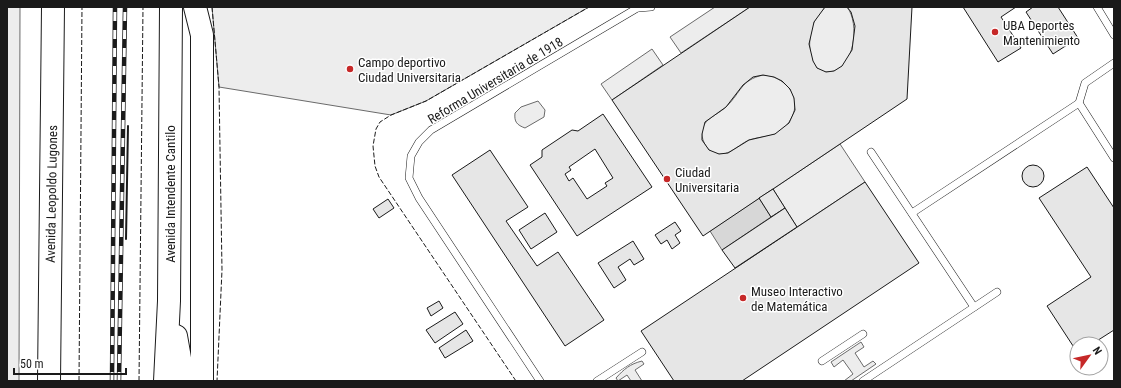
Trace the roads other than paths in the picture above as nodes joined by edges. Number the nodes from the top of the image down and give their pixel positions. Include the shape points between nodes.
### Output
1 (53, 7) edge
2 (171, 7) edge
3 (195, 7) edge
4 (639, 7) edge
5 (651, 7) edge
6 (1097, 7) edge
7 (1114, 35) edge
8 (1114, 63) edge
9 (1079, 103) junction
10 (872, 152) dead end
11 (1114, 158) edge
12 (912, 213) junction
13 (997, 292) dead end
14 (169, 301) junction
15 (974, 307) junction
16 (863, 334) dead end
17 (642, 352) dead end
18 (822, 361) dead end
19 (49, 381) edge
20 (165, 381) edge
21 (184, 381) edge
22 (202, 381) edge
23 (540, 381) edge
24 (597, 381) edge
25 (863, 381) edge

1 - 19 highway, Avenida Leopoldo Lugones
2 - 14 highway, Avenida Intendente Cantilo
3 - 22 highway via 202,35
4 - 5 lane, Reforma Universitaria de 1918
4 - 23 lane, Reforma Universitaria de 1918 via 431,130 419,142 411,156 409,178 419,198
6 - 7 lane
8 - 9 lane via 1085,83
9 - 11 lane
9 - 12 lane
10 - 12 lane
12 - 15 lane
13 - 15 lane
14 - 20 highway, Avenida Intendente Cantilo
14 - 21 highway
15 - 25 lane
16 - 18 lane
17 - 24 lane

